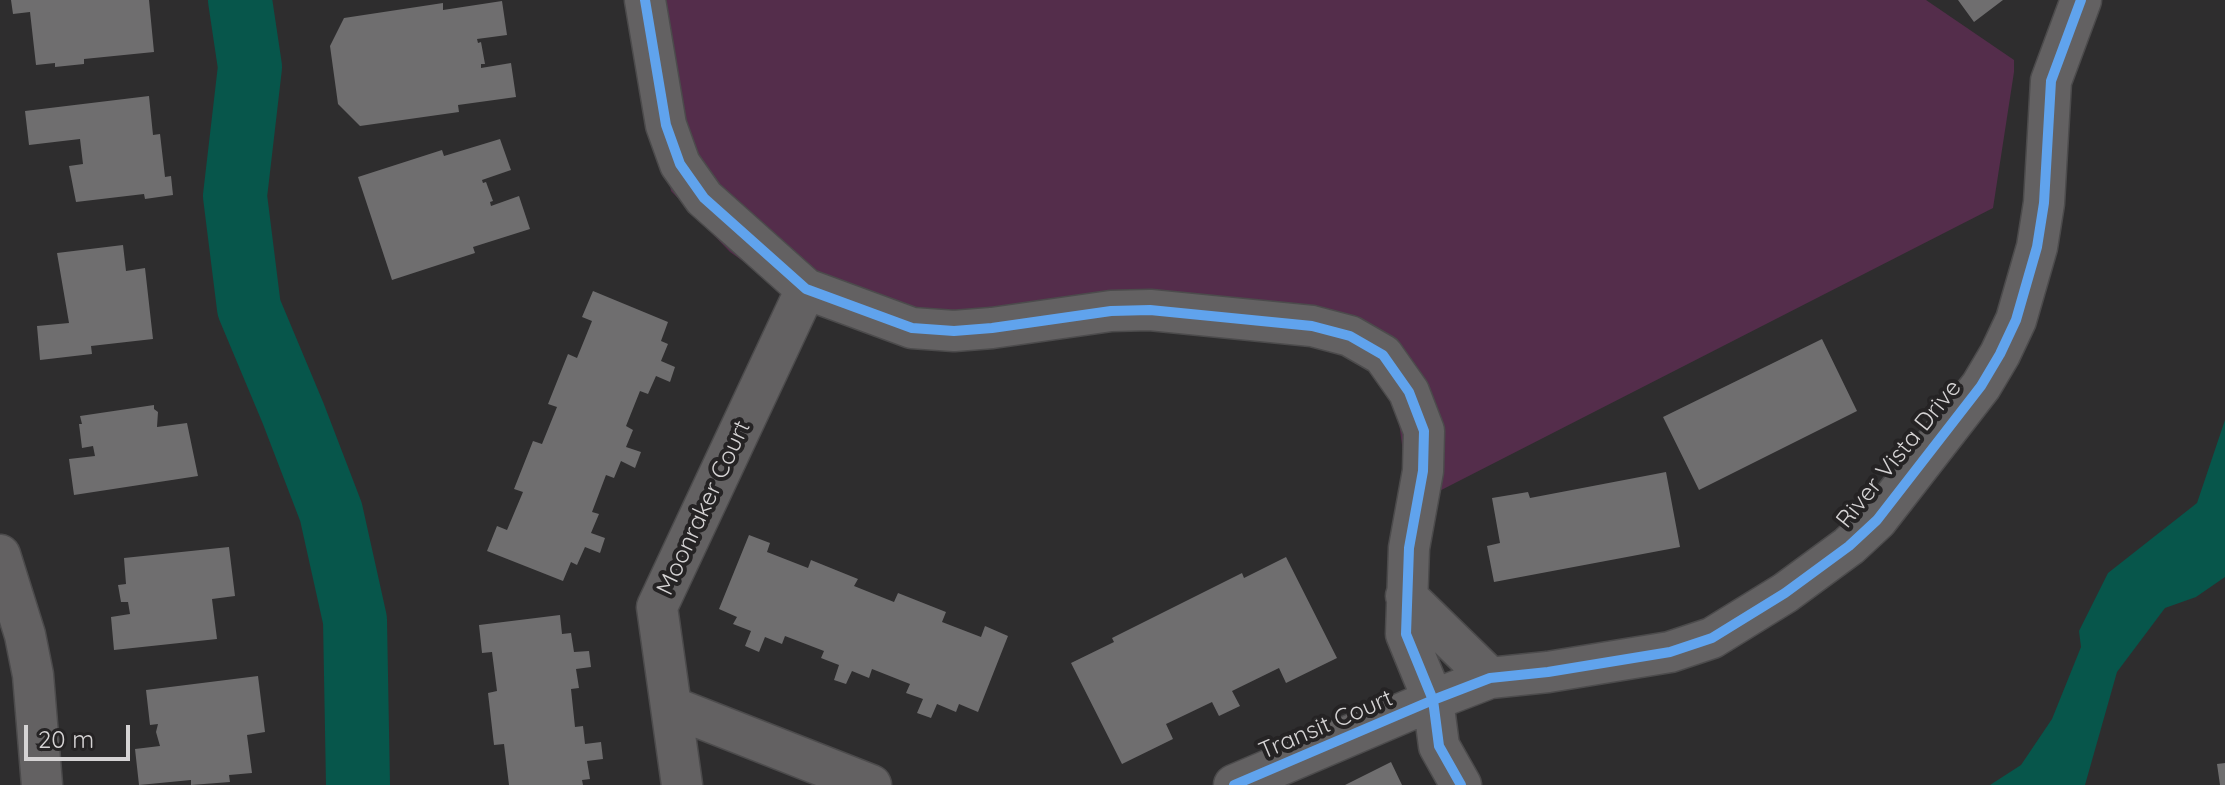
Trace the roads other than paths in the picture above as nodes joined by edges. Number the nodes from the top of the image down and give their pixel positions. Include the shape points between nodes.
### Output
1 (645, 0) edge
2 (2081, 0) edge
3 (806, 289) junction
4 (0, 555) edge
5 (1406, 596) junction
6 (1490, 678) junction
7 (1433, 700) junction
8 (672, 707) junction
9 (42, 785) edge
10 (682, 785) edge
11 (871, 785) edge
12 (1234, 785) edge
13 (1461, 785) edge

1 - 3 street via 663,110 680,164 704,198
2 - 6 street, River Vista Drive via 2051,81 2044,203 2016,320 1981,386 1877,520 1785,593 1712,638 1670,652
3 - 5 street via 912,328 954,331 1150,310 1312,326 1350,336 1383,355 1409,392 1424,431
3 - 8 street, Moonraker Court via 657,607
4 - 9 street via 33,675
5 - 6 street
5 - 7 street via 1406,634
6 - 7 street, River Vista Drive
7 - 12 street, Transit Court
7 - 13 street via 1439,746
8 - 10 street, Moonraker Court
8 - 11 street

